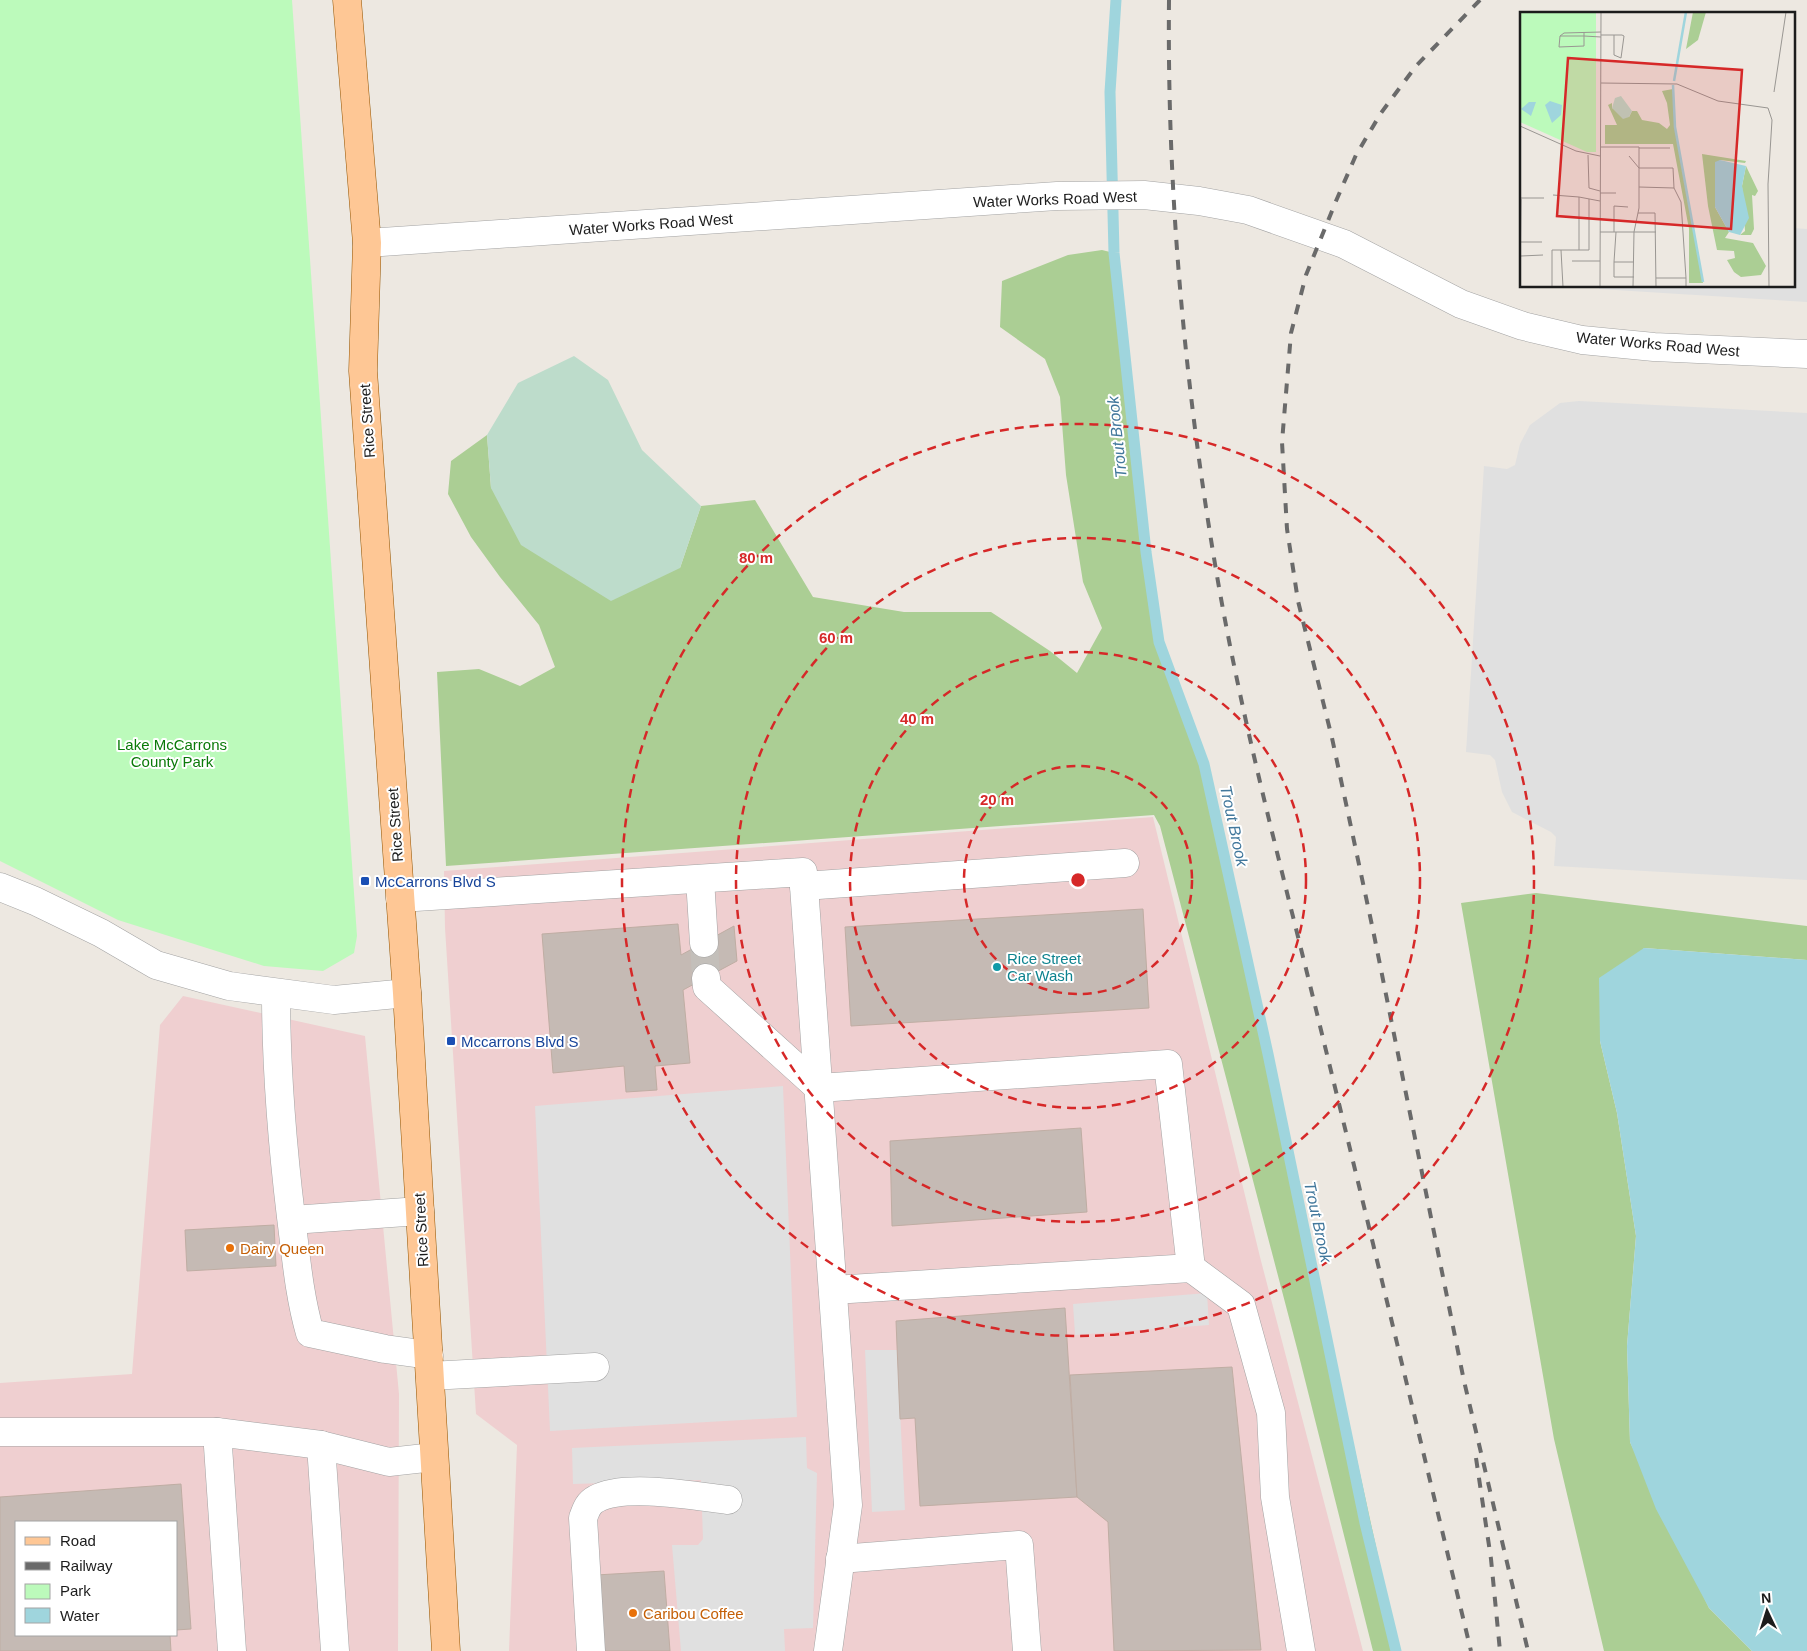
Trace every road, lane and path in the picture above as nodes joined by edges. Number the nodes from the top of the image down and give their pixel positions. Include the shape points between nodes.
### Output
1 (347, 0) edge
2 (367, 243) junction
3 (1807, 354) edge
4 (1125, 862) dead end
5 (700, 879) junction
6 (804, 886) junction
7 (0, 887) edge
8 (400, 898) junction
9 (704, 943) tunnel mouth
10 (706, 978) tunnel mouth
11 (276, 993) junction
12 (407, 993) junction
13 (819, 1088) junction
14 (420, 1211) junction
15 (292, 1220) junction
16 (1191, 1268) junction
17 (833, 1290) junction
18 (429, 1365) junction
19 (595, 1367) dead end
20 (0, 1432) edge
21 (217, 1432) junction
22 (321, 1445) junction
23 (434, 1456) junction
24 (728, 1500) dead end
25 (840, 1559) junction
26 (232, 1651) edge
27 (335, 1651) edge
28 (446, 1651) edge
29 (591, 1651) edge
30 (828, 1651) edge
31 (1027, 1651) edge
32 (1301, 1651) edge

1 - 2 main road, Rice Street
2 - 3 street, Water Works Road West via 1057,196 1144,196 1248,210 1344,244 1461,304 1523,326 1582,340 1654,347
2 - 8 main road, Rice Street via 363,371
4 - 6 street
5 - 6 street via 803,872
5 - 8 street
5 - 9 street
6 - 13 street
7 - 11 street via 101,933 156,965 229,986
8 - 12 main road, Rice Street
10 - 13 street via 707,987
11 - 12 street via 334,1000
11 - 15 street via 276,1057
12 - 14 main road, Rice Street
13 - 16 street via 1168,1064
13 - 17 street
14 - 15 street
14 - 18 main road, Rice Street
15 - 18 street via 301,1300 310,1333 385,1349
16 - 17 street
16 - 32 street via 1241,1306 1271,1413 1275,1498
17 - 25 street via 848,1505
18 - 19 street
18 - 23 main road, Rice Street
20 - 21 street
21 - 22 street
21 - 26 street
22 - 23 street via 389,1462
22 - 27 street
23 - 28 main road, Rice Street
24 - 29 street via 646,1491 607,1495 588,1506 583,1518
25 - 30 street
25 - 31 street via 1019,1545

